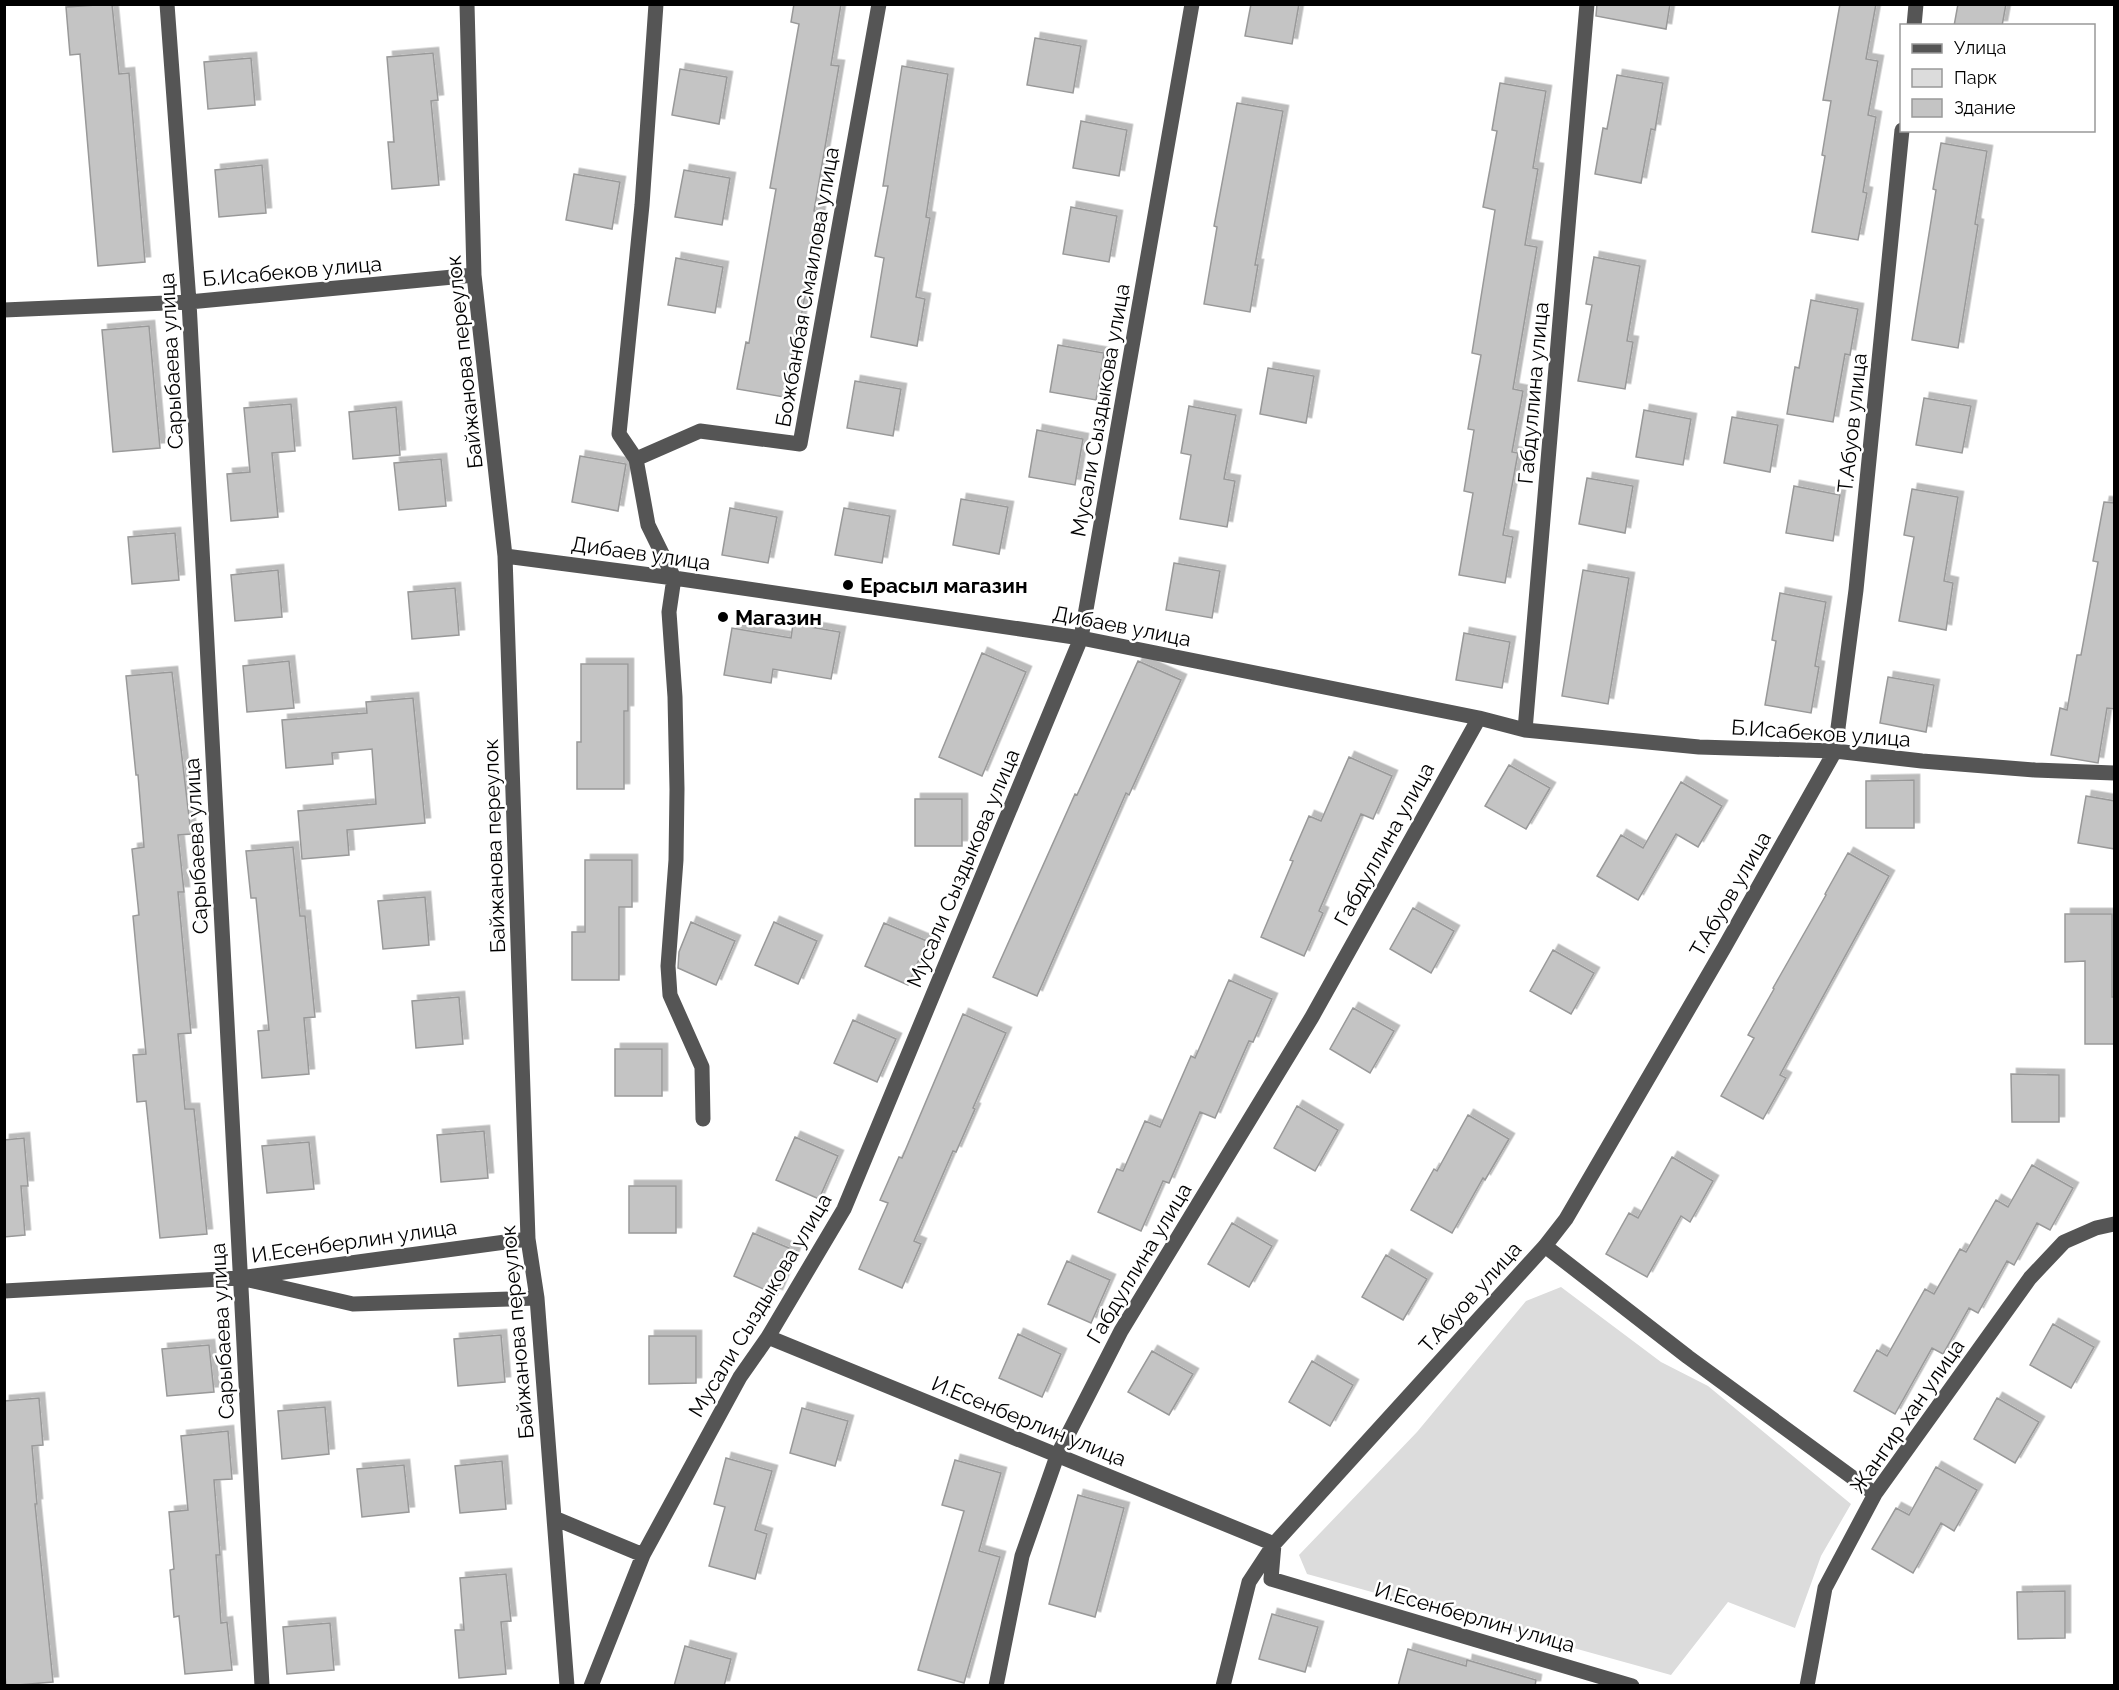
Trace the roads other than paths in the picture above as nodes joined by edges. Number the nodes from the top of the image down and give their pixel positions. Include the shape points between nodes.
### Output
1 (167, 4) edge
2 (466, 4) edge
3 (656, 4) edge
4 (879, 4) edge
5 (1192, 4) edge
6 (1587, 4) edge
7 (1916, 4) edge
8 (1914, 24) edge
9 (1902, 132) edge
10 (474, 275) junction
11 (189, 302) junction
12 (4, 309) edge
13 (636, 459) junction
14 (505, 556) junction
15 (674, 578) junction
16 (1081, 638) junction
17 (1479, 718) junction
18 (1525, 730) junction
19 (1835, 751) junction
20 (2115, 773) edge
21 (703, 1119) dead end
22 (2115, 1224) edge
23 (528, 1239) junction
24 (1545, 1246) junction
25 (240, 1278) junction
26 (4, 1291) edge
27 (537, 1298) junction
28 (768, 1337) junction
29 (1057, 1456) junction
30 (1875, 1494) junction
31 (554, 1518) junction
32 (1274, 1544) junction
33 (643, 1555) junction
34 (262, 1686) edge
35 (567, 1686) edge
36 (591, 1686) edge
37 (996, 1686) edge
38 (1223, 1686) edge
39 (1632, 1686) edge
40 (1807, 1686) edge

1 - 11 street, Сарыбаева улица
2 - 10 street, Байжанова переулок
3 - 13 street via 642,205 619,434
4 - 13 street, Божбанбая Смаилова улица via 800,444 700,431
5 - 16 street, Мусали Сыздыкова улица
6 - 18 street, Габдуллина улица
7 - 8 street
9 - 19 street, Т.Абуов улица via 1857,590
10 - 11 street, Б.Исабеков улица
10 - 14 street, Байжанова переулок
11 - 12 street, Б.Исабеков улица
11 - 25 street, Сарыбаева улица
13 - 15 street via 648,525
14 - 15 street, Дибаев улица
14 - 23 street, Байжанова переулок
15 - 16 street, Дибаев улица
15 - 21 street via 669,612 675,697 676,860 668,966 670,995 702,1067
16 - 17 street, Дибаев улица
16 - 28 street, Мусали Сыздыкова улица via 844,1209
17 - 18 street
17 - 29 street, Габдуллина улица via 1312,1017 1121,1331
18 - 19 street, Б.Исабеков улица via 1699,747
19 - 20 street, Б.Исабеков улица via 1945,763
19 - 24 street, Т.Абуов улица via 1566,1219
22 - 30 street, Жангир хан улица via 2064,1242 2030,1278
23 - 25 street, И.Есенберлин улица
23 - 27 street, Байжанова переулок
24 - 30 street
24 - 32 street, Т.Абуов улица
25 - 26 street, И.Есенберлин улица
25 - 27 street via 353,1304
25 - 34 street, Сарыбаева улица
27 - 31 street, Байжанова переулок
28 - 29 street, И.Есенберлин улица
28 - 33 street, Мусали Сыздыкова улица via 740,1377
29 - 32 street, И.Есенберлин улица
29 - 37 street, Габдуллина улица via 1022,1556
30 - 40 street, Жангир хан улица via 1825,1588
31 - 33 street
31 - 35 street, Байжанова переулок
32 - 38 street via 1249,1582
32 - 39 street, И.Есенберлин улица via 1271,1579
33 - 36 street, Мусали Сыздыкова улица

